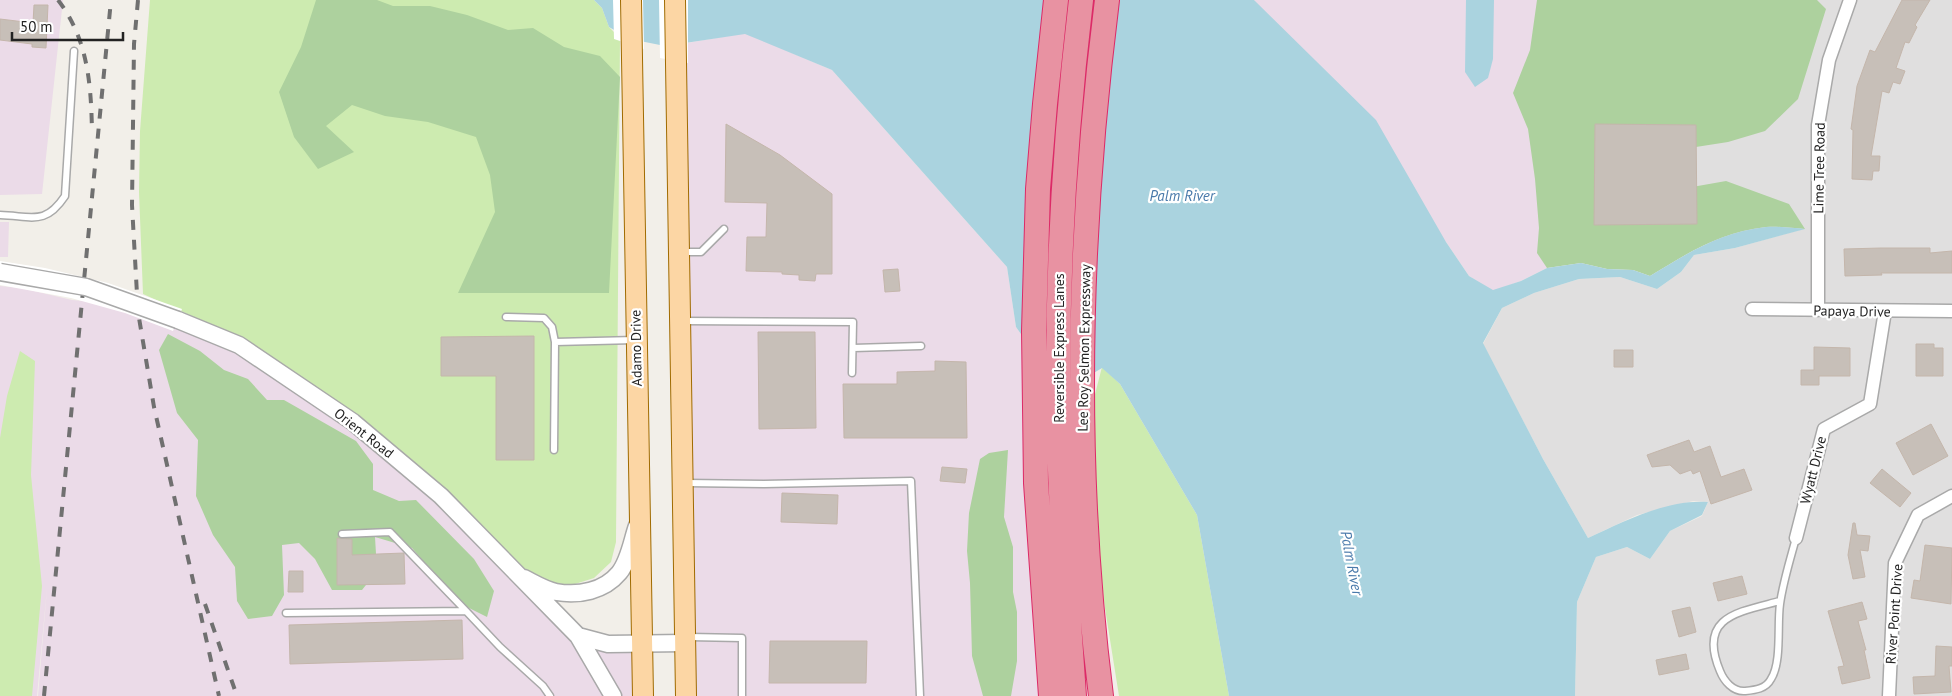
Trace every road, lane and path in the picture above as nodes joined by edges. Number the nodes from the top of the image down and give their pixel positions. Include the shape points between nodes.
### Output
1 (631, 0) edge
2 (675, 0) edge
3 (1056, 0) edge
4 (1082, 0) edge
5 (1106, 0) edge
6 (1850, 0) edge
7 (74, 50) dead end
8 (0, 215) edge
9 (724, 228) dead end
10 (679, 252) junction
11 (0, 272) edge
12 (1752, 309) dead end
13 (1818, 310) junction
14 (1885, 311) junction
15 (1952, 311) edge
16 (506, 317) dead end
17 (681, 321) junction
18 (636, 340) junction
19 (555, 342) junction
20 (921, 346) dead end
21 (852, 348) junction
22 (852, 373) dead end
23 (554, 450) dead end
24 (683, 483) junction
25 (1952, 496) edge
26 (639, 521) junction
27 (342, 534) dead end
28 (1796, 538) joint
29 (517, 576) junction
30 (1780, 601) junction
31 (466, 611) junction
32 (286, 613) dead end
33 (578, 636) junction
34 (685, 640) junction
35 (642, 645) junction
36 (550, 696) edge
37 (613, 696) edge
38 (643, 696) edge
39 (686, 696) edge
40 (742, 696) edge
41 (920, 696) edge
42 (1051, 696) edge
43 (1074, 696) edge
44 (1101, 696) edge
45 (1889, 696) edge

1 - 18 main road, Adamo Drive
2 - 10 main road
3 - 42 highway via 1038,189 1034,331 1038,532
4 - 43 highway, Reversible Express Lanes via 1067,139 1058,332 1062,506
5 - 44 highway, Lee Roy Selmon Expressway via 1090,168 1083,292 1082,399 1086,520
6 - 13 street, Lime Tree Road via 1829,60 1818,125
7 - 8 lane via 65,196 54,212 44,217
9 - 10 lane via 701,252
10 - 17 main road
11 - 29 street, Orient Road, bridge via 86,287 239,345 353,422 441,496
12 - 13 street, Papaya Drive
13 - 14 street, Papaya Drive
14 - 15 street, Papaya Drive
14 - 28 street, Wyatt Drive via 1870,404 1824,429
16 - 19 lane via 544,318 552,327
17 - 21 lane via 853,322
17 - 24 main road
18 - 19 lane
18 - 26 main road, Adamo Drive
19 - 23 lane
20 - 21 lane
21 - 22 lane
24 - 34 main road
24 - 41 lane via 911,480
25 - 45 street, River Point Drive via 1918,516 1895,563
26 - 29 street via 621,571 608,584 594,591 555,592
26 - 35 main road, Adamo Drive
27 - 31 lane via 390,532
28 - 30 lane
29 - 33 street, Orient Road
30 - 30 lane via 1776,670 1771,680 1764,687 1751,691 1741,692 1732,688 1716,658 1716,631 1722,621 1732,615
31 - 32 lane
31 - 36 lane
33 - 35 street, Orient Road via 608,644
33 - 37 street
34 - 35 street, Orient Road
34 - 39 main road
34 - 40 lane via 742,638
35 - 38 main road, Adamo Drive

